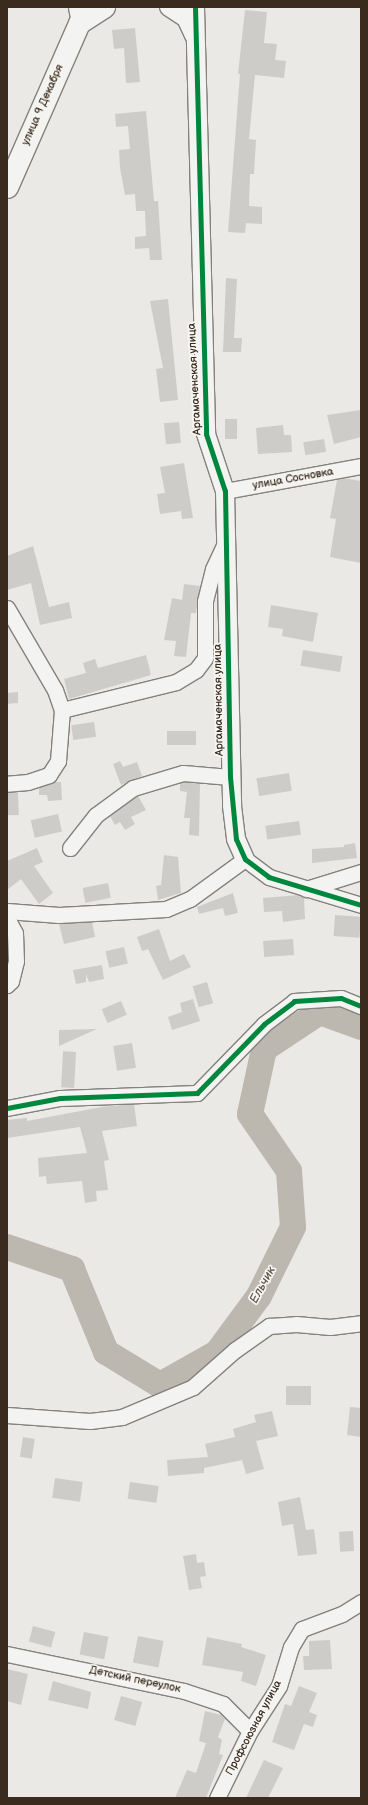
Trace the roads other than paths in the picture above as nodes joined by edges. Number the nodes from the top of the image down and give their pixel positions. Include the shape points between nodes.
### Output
1 (104, 7) edge
2 (169, 7) edge
3 (195, 7) edge
4 (78, 15) edge
5 (195, 37) junction
6 (7, 187) edge
7 (361, 466) edge
8 (225, 491) junction
9 (226, 541) junction
10 (7, 608) edge
11 (62, 710) junction
12 (230, 777) junction
13 (7, 784) edge
14 (70, 848) dead end
15 (245, 859) junction
16 (361, 872) edge
17 (306, 889) junction
18 (361, 905) edge
19 (7, 911) edge
20 (7, 918) edge
21 (7, 985) edge
22 (361, 1006) edge
23 (7, 1108) edge
24 (361, 1324) edge
25 (7, 1415) edge
26 (361, 1602) edge
27 (7, 1654) edge
28 (250, 1732) junction
29 (216, 1798) edge

1 - 4 main road
2 - 5 street via 186,18
3 - 5 street, Аргамаченская улица
4 - 6 main road, улица 9 Декабря
5 - 8 street, Аргамаченская улица via 206,434
7 - 8 street, улица Сосновка
8 - 9 street, Аргамаченская улица
9 - 11 street via 213,569 205,601 204,658 196,670 176,682
9 - 12 street, Аргамаченская улица
10 - 11 street via 55,690
11 - 13 street via 58,762 49,775 28,782
12 - 14 street via 183,773 133,788 96,815
12 - 15 street, Аргамаченская улица via 236,839
15 - 17 street via 269,878
15 - 19 street via 190,899 166,909 59,915
16 - 17 street
17 - 18 street
20 - 21 street via 15,932 16,961 11,981
22 - 23 street via 341,998 294,1001 264,1024 197,1093 60,1098
24 - 25 street via 330,1327 296,1324 269,1326 235,1350 193,1387 122,1417 90,1421
26 - 28 street, Профсоюзная улица via 342,1614 302,1628 291,1648 279,1686
27 - 28 street, Детский переулок via 184,1690 223,1704
28 - 29 street, Профсоюзная улица

